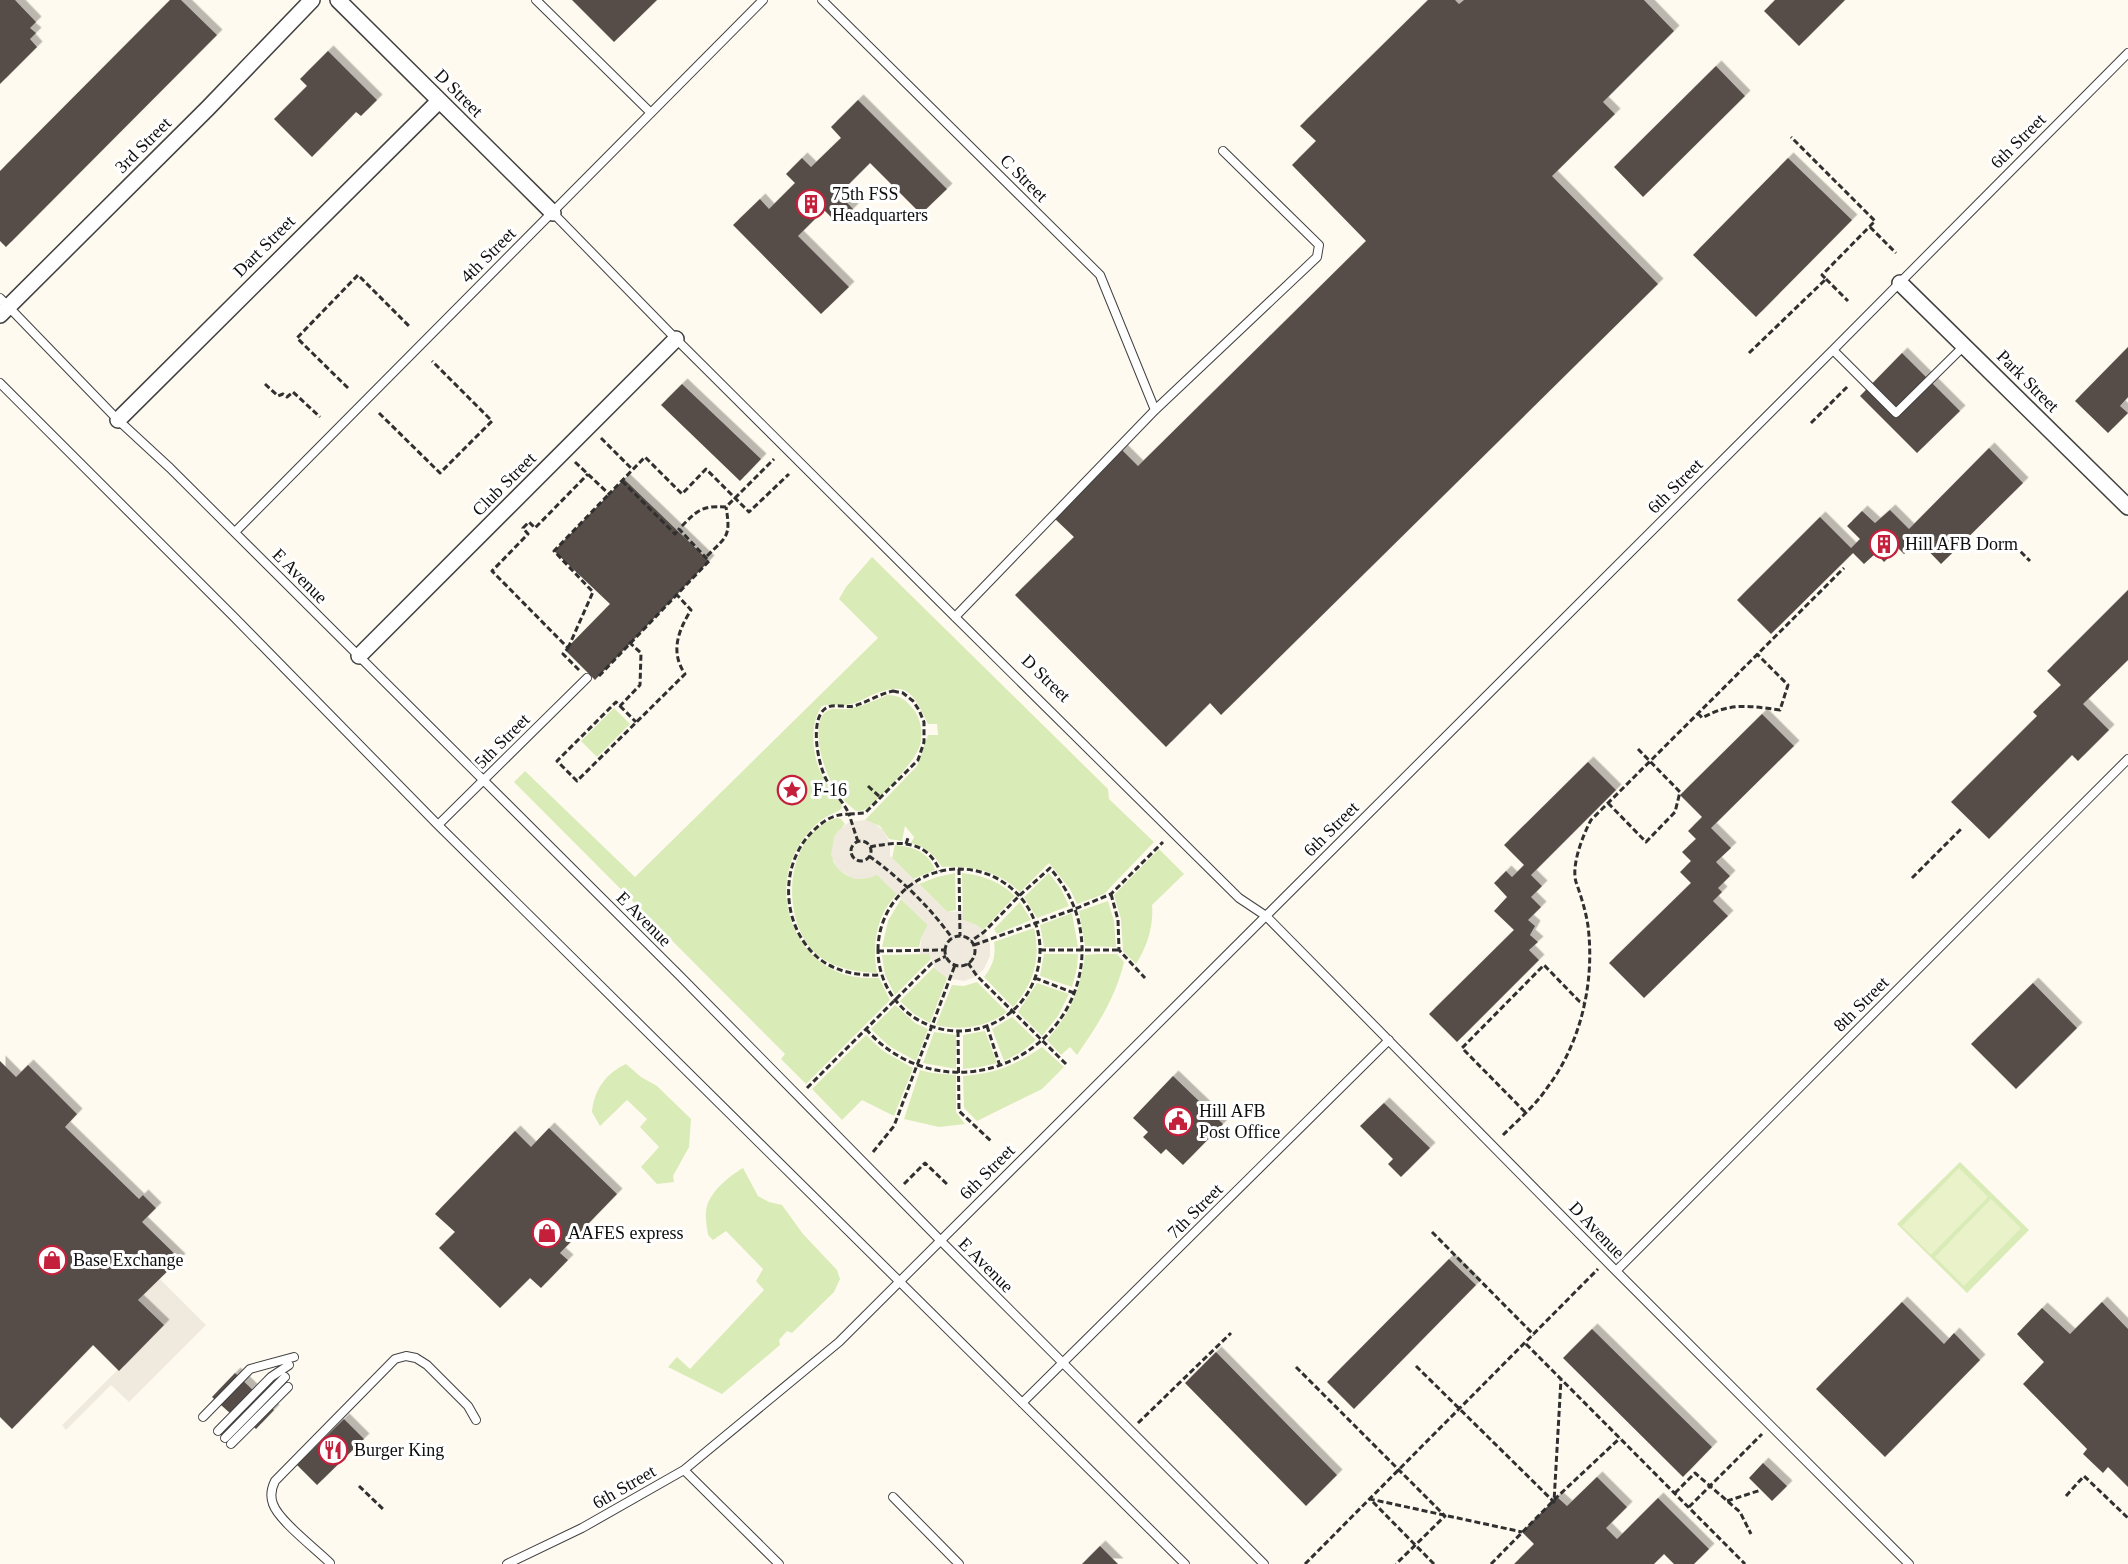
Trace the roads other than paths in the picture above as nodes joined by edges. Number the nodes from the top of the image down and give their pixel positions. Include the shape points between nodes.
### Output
1 (312, 0) edge
2 (338, 0) edge
3 (536, 0) edge
4 (763, 0) edge
5 (822, 0) edge
6 (2128, 53) edge
7 (439, 101) junction
8 (651, 113) junction
9 (1223, 151) dead end
10 (553, 213) junction
11 (1900, 283) junction
12 (3, 307) edge
13 (676, 339) junction
14 (1964, 346) junction
15 (1833, 350) junction
16 (0, 383) edge
17 (1155, 410) junction
18 (118, 420) junction
19 (2128, 507) edge
20 (234, 532) junction
21 (955, 617) junction
22 (359, 656) junction
23 (587, 678) road end
24 (2128, 759) edge
25 (484, 781) junction
26 (438, 825) junction
27 (1266, 916) junction
28 (1389, 1040) junction
29 (941, 1240) junction
30 (1616, 1271) junction
31 (899, 1281) junction
32 (1063, 1363) junction
33 (285, 1377) dead end
34 (288, 1387) dead end
35 (1022, 1403) junction
36 (203, 1417) dead end
37 (476, 1420) dead end
38 (218, 1431) dead end
39 (225, 1438) dead end
40 (231, 1444) dead end
41 (684, 1470) junction
42 (893, 1497) dead end
43 (330, 1563) edge
44 (507, 1564) edge
45 (779, 1564) edge
46 (959, 1564) edge
47 (1185, 1564) edge
48 (1264, 1564) edge
49 (1909, 1564) edge

1 - 12 street, 3rd Street via 208,108
2 - 7 street, D Street
3 - 8 lane
4 - 8 lane, 4th Street
5 - 17 lane, C Street via 1100,274
6 - 11 lane, 6th Street
7 - 10 street, D Street
7 - 18 street, Dart Street
8 - 10 lane, 4th Street
9 - 17 lane via 1320,245 1317,257
10 - 13 lane
10 - 20 lane, 4th Street
11 - 14 street, Park Street
11 - 15 lane, 6th Street
12 - 18 lane, E Avenue
13 - 21 lane, D Street
13 - 22 street, Club Street
14 - 15 lane via 1896,412
14 - 19 street, Park Street
15 - 27 lane, 6th Street
16 - 26 lane
17 - 21 lane
18 - 20 lane, E Avenue
20 - 22 lane, E Avenue
21 - 27 lane, D Street via 1239,898
22 - 25 lane, E Avenue
23 - 25 lane, 5th Street
24 - 30 lane, 8th Street
25 - 26 lane, 5th Street
25 - 29 lane, E Avenue
26 - 31 lane
27 - 28 lane, D Avenue
27 - 29 lane, 6th Street
28 - 30 lane, D Avenue
28 - 32 lane, 7th Street
29 - 31 lane, 6th Street
29 - 32 lane, E Avenue
30 - 49 lane, D Avenue
31 - 35 lane
31 - 41 lane, 6th Street via 839,1342
32 - 35 lane, 7th Street
32 - 48 lane, E Avenue
33 - 39 lane
34 - 40 lane
35 - 47 lane
36 - 38 lane via 250,1369 292,1361
37 - 43 lane via 468,1406 427,1365 406,1356 395,1359 271,1489 278,1514
41 - 44 lane, 6th Street via 582,1528
41 - 45 lane
42 - 46 lane

